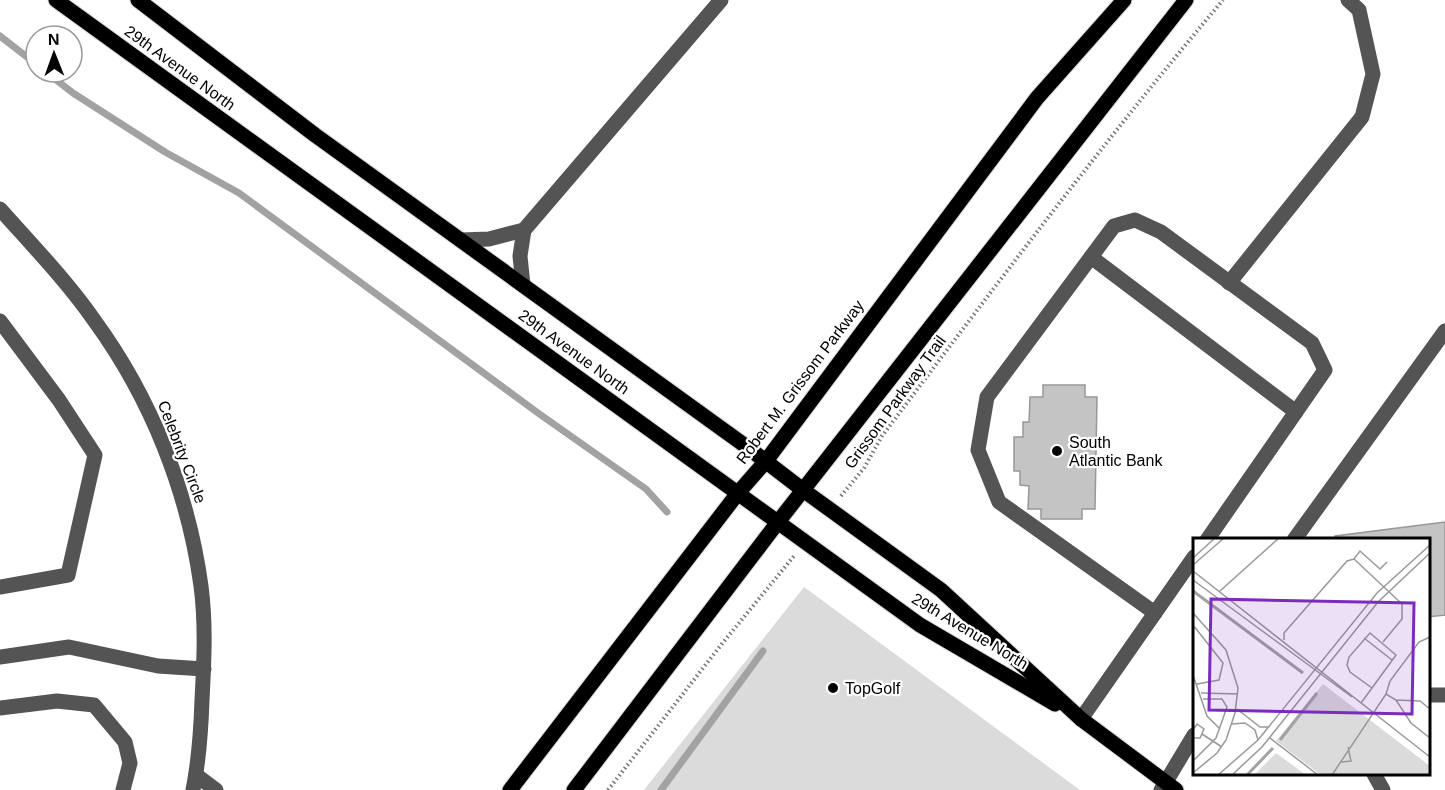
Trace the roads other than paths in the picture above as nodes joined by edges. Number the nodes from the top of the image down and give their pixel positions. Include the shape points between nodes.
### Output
1 (56, 0) edge
2 (138, 0) edge
3 (721, 0) edge
4 (1124, 0) edge
5 (1186, 0) edge
6 (1348, 0) edge
7 (0, 209) edge
8 (524, 230) junction
9 (461, 240) junction
10 (1091, 257) junction
11 (1230, 283) junction
12 (523, 285) junction
13 (0, 321) edge
14 (1445, 331) edge
15 (1296, 412) junction
16 (766, 461) junction
17 (803, 490) junction
18 (738, 493) junction
19 (777, 522) junction
20 (1208, 538) edge
21 (1295, 538) edge
22 (1193, 558) edge
23 (0, 588) edge
24 (1155, 614) junction
25 (0, 657) edge
26 (204, 669) junction
27 (0, 708) edge
28 (1081, 719) junction
29 (1193, 737) edge
30 (1375, 775) edge
31 (195, 782) edge
32 (1167, 788) edge
33 (123, 790) edge
34 (216, 790) edge
35 (510, 790) edge
36 (574, 790) edge
37 (1383, 790) edge

1 - 18 main road, 29th Avenue North
2 - 9 main road, 29th Avenue North
3 - 8 street
4 - 16 main road, Robert M. Grissom Parkway via 1037,98
5 - 17 main road
6 - 11 street via 1359,10 1373,74 1362,117
7 - 26 street, Celebrity Circle via 95,321 152,418 182,494 193,537 201,588
8 - 9 street via 489,239
8 - 12 street via 520,256
9 - 12 main road, 29th Avenue North
10 - 11 street via 1114,226 1135,220 1161,232
10 - 15 street
10 - 24 street via 987,397 978,450 999,502
11 - 15 street via 1312,343 1325,370
12 - 16 main road, 29th Avenue North
13 - 23 street via 95,455 68,575
14 - 21 street
15 - 20 street
16 - 17 main road, 29th Avenue North
16 - 18 main road, Robert M. Grissom Parkway
17 - 19 main road
17 - 28 main road, 29th Avenue North via 941,590
18 - 19 main road, 29th Avenue North
18 - 35 main road, Robert M. Grissom Parkway
19 - 28 main road, 29th Avenue North via 920,625
19 - 36 main road
22 - 24 street
24 - 28 street
25 - 26 street via 69,647 158,666
26 - 31 street, Celebrity Circle
27 - 33 street via 57,701 94,705 126,742 130,763
28 - 32 main road, 29th Avenue North
29 - 32 street
30 - 37 street
31 - 34 street

